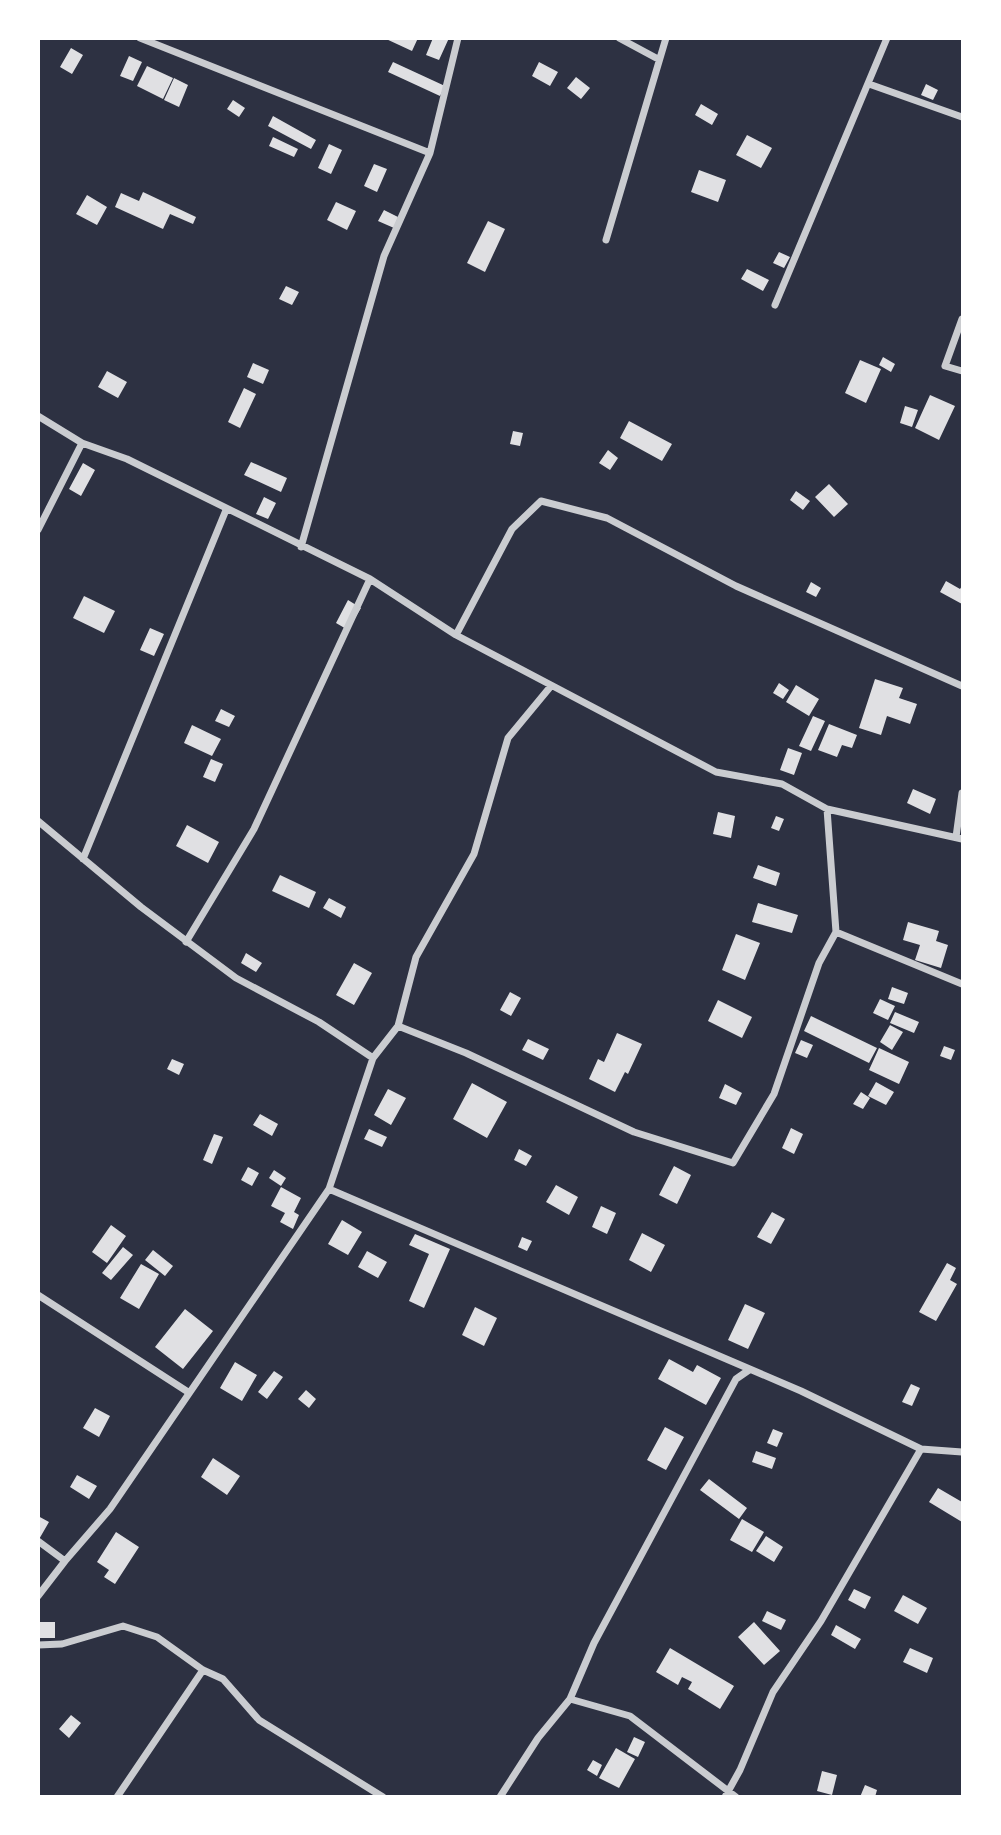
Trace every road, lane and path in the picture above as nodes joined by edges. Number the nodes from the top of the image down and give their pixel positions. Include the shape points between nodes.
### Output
1 (140, 38) edge
2 (458, 38) edge
3 (619, 38) edge
4 (666, 38) edge
5 (887, 38) edge
6 (658, 58) junction
7 (869, 83) junction
8 (962, 117) edge
9 (430, 153) junction
10 (606, 240) dead end
11 (775, 305) dead end
12 (962, 319) edge
13 (962, 371) edge
14 (38, 416) edge
15 (82, 443) junction
16 (226, 510) junction
17 (38, 530) edge
18 (301, 547) junction
19 (370, 579) junction
20 (456, 635) junction
21 (551, 686) junction
22 (962, 686) edge
23 (962, 793) edge
24 (827, 809) junction
25 (38, 821) edge
26 (960, 838) edge
27 (83, 859) junction
28 (836, 932) junction
29 (186, 942) junction
30 (962, 984) edge
31 (398, 1026) junction
32 (373, 1058) junction
33 (329, 1189) junction
34 (38, 1295) edge
35 (749, 1370) junction
36 (188, 1392) junction
37 (920, 1449) junction
38 (962, 1452) edge
39 (38, 1541) edge
40 (65, 1560) junction
41 (38, 1596) edge
42 (38, 1645) edge
43 (203, 1670) junction
44 (570, 1699) junction
45 (726, 1794) edge
46 (117, 1797) edge
47 (383, 1797) edge
48 (500, 1797) edge
49 (736, 1797) edge

1 - 9 street
2 - 9 street
3 - 6 street
4 - 6 street
5 - 7 street
6 - 10 street
7 - 8 street
7 - 11 street
9 - 18 street via 384,256
12 - 13 street via 945,366
14 - 15 street
15 - 16 street via 127,459
15 - 17 street
16 - 18 street
16 - 27 street
18 - 19 street
19 - 20 street
19 - 29 street via 254,829
20 - 21 street
20 - 22 street via 512,530 541,501 607,518 736,586
21 - 24 street via 716,772 782,784
21 - 31 street via 508,738 474,854 416,957
23 - 26 street
24 - 26 street
24 - 28 street
25 - 27 street
27 - 29 street
28 - 30 street
28 - 31 street via 819,963 774,1094 733,1163 634,1132
29 - 32 street via 236,978
31 - 32 street
32 - 33 street
33 - 35 street
33 - 36 street
34 - 36 street
35 - 37 street
35 - 44 street via 736,1379 594,1643
36 - 40 street via 110,1509
37 - 38 street
37 - 45 street via 821,1621 773,1692
39 - 40 street
40 - 41 street
42 - 43 street via 62,1644 123,1626 157,1637
43 - 46 street
43 - 47 street via 223,1679 259,1720
44 - 45 street via 630,1716
44 - 48 street
45 - 49 street

